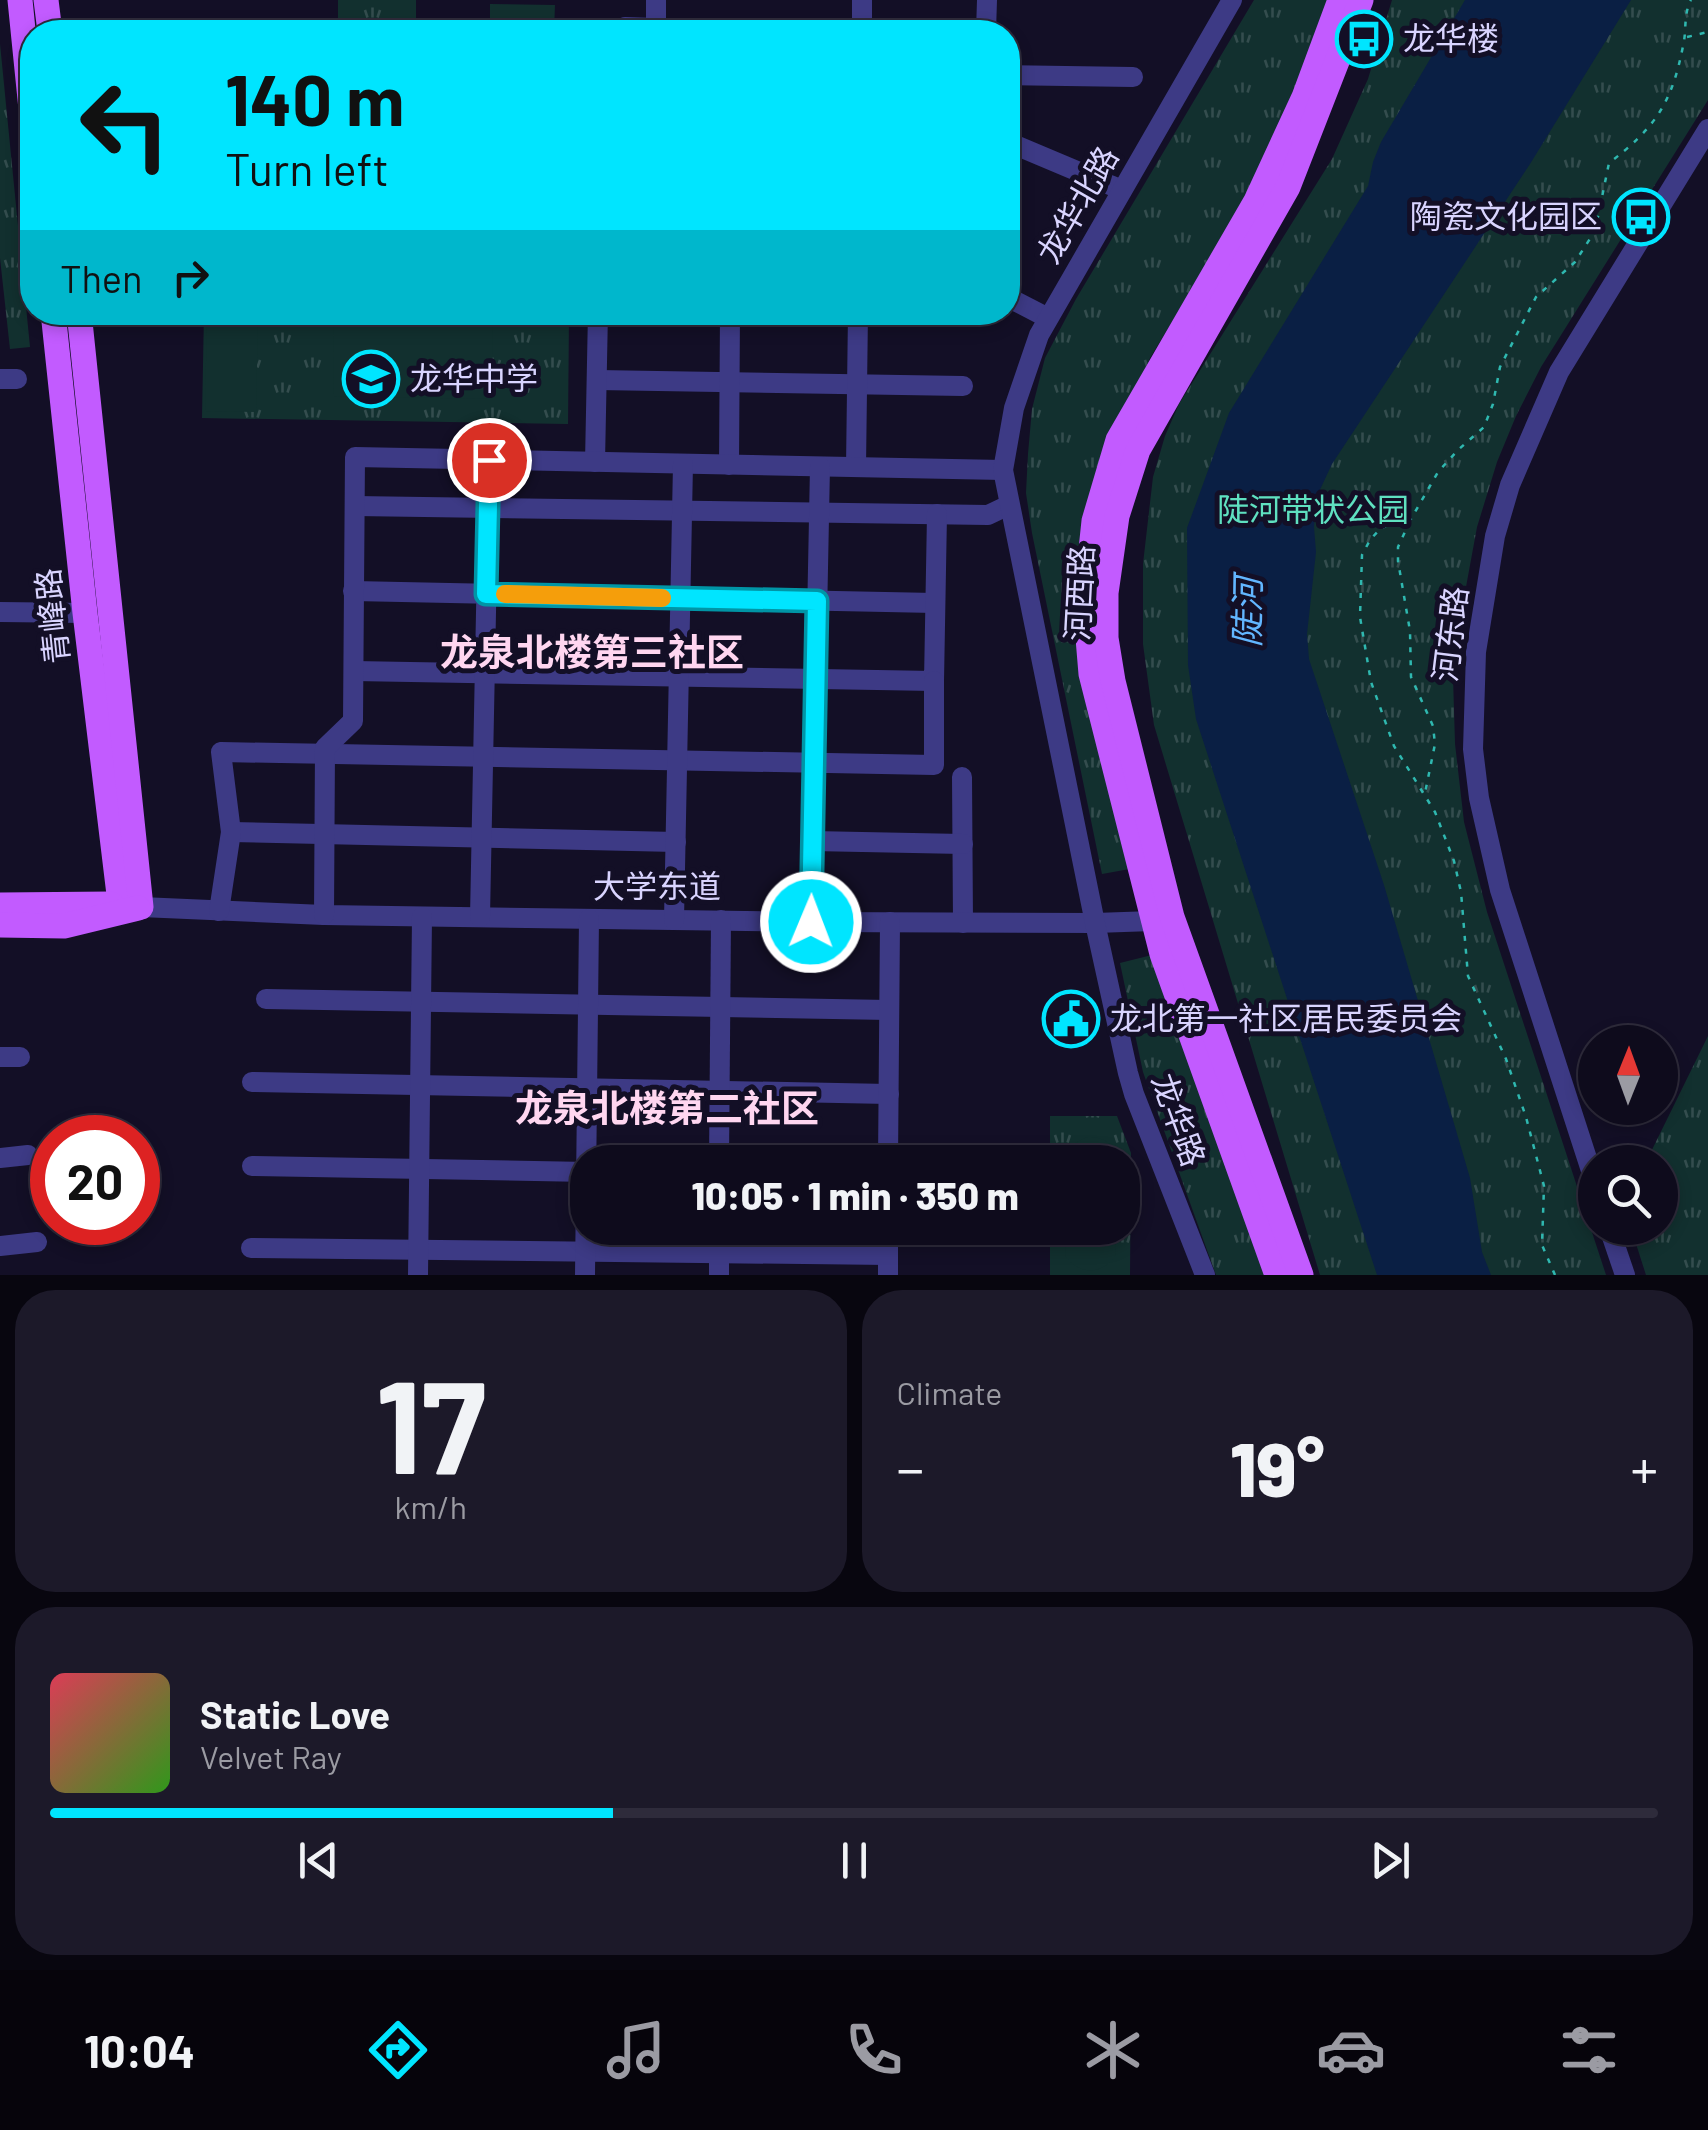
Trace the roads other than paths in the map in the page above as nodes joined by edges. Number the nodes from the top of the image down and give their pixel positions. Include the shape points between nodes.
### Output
1 (1232, 0) edge
2 (1340, 0) edge
3 (1361, 0) edge
4 (1020, 75) edge
5 (1133, 77) dead end
6 (1708, 130) edge
7 (1020, 147) edge
8 (1122, 190) junction
9 (1020, 304) edge
10 (1048, 318) junction
11 (54, 325) edge
12 (80, 325) edge
13 (598, 325) edge
14 (730, 325) edge
15 (858, 325) edge
16 (597, 380) junction
17 (730, 382) junction
18 (857, 384) junction
19 (963, 386) dead end
20 (489, 460) junction
21 (595, 462) junction
22 (683, 464) junction
23 (729, 464) junction
24 (820, 466) junction
25 (856, 467) junction
26 (1004, 470) junction
27 (1009, 505) junction
28 (355, 506) junction
29 (936, 514) junction
30 (353, 591) junction
31 (486, 594) junction
32 (680, 598) junction
33 (817, 601) junction
34 (935, 604) junction
35 (0, 612) edge
36 (85, 613) junction
37 (354, 671) junction
38 (485, 674) junction
39 (679, 677) junction
40 (816, 679) junction
41 (934, 682) junction
42 (325, 756) junction
43 (483, 758) junction
44 (677, 760) junction
45 (814, 762) junction
46 (962, 776) dead end
47 (231, 832) junction
48 (324, 834) junction
49 (482, 838) junction
50 (812, 841) junction
51 (676, 842) junction
52 (962, 844) junction
53 (0, 904) edge
54 (127, 908) junction
55 (219, 911) junction
56 (324, 916) junction
57 (422, 917) junction
58 (480, 918) junction
59 (589, 919) junction
60 (1162, 919) junction
61 (674, 920) junction
62 (721, 920) junction
63 (811, 922) junction
64 (890, 922) junction
65 (962, 922) junction
66 (1095, 923) junction
67 (0, 926) edge
68 (266, 999) dead end
69 (421, 1002) junction
70 (588, 1004) junction
71 (720, 1007) junction
72 (889, 1010) junction
73 (252, 1082) dead end
74 (420, 1086) junction
75 (587, 1089) junction
76 (720, 1091) junction
77 (889, 1094) junction
78 (587, 1145) edge
79 (720, 1145) edge
80 (888, 1145) edge
81 (1583, 1145) edge
82 (28, 1156) dead end
83 (0, 1158) edge
84 (252, 1166) dead end
85 (420, 1169) junction
86 (570, 1172) edge
87 (30, 1243) edge
88 (585, 1245) edge
89 (1614, 1245) edge
90 (0, 1246) edge
91 (251, 1248) dead end
92 (418, 1250) junction
93 (585, 1252) junction
94 (719, 1264) edge
95 (888, 1265) edge
96 (418, 1275) edge
97 (585, 1275) edge
98 (1206, 1275) edge
99 (1277, 1275) edge
100 (1300, 1275) edge
101 (1624, 1275) edge

1 - 8 street, 龙华北路
2 - 60 main road, 河西路 via 1256,200 1118,440 1094,521 1087,610 1091,674
3 - 60 main road, 河西路 via 1288,187 1138,450 1117,516 1106,638
4 - 5 street
6 - 81 street, 河东路 via 1537,419 1495,536 1476,652 1474,749 1488,844
7 - 8 street
8 - 10 street, 龙华北路
9 - 10 street
10 - 26 street, 龙华北路 via 1014,408
11 - 36 main road, 青峰路
12 - 54 main road, 青峰路
13 - 16 street
14 - 17 street
15 - 18 street
16 - 17 street
16 - 21 street
17 - 18 street
17 - 23 street
18 - 19 street
18 - 25 street
20 - 21 street
20 - 28 street via 355,457
20 - 31 street
21 - 22 street
22 - 23 street
22 - 32 street
23 - 24 street
24 - 25 street
24 - 33 street
25 - 26 street
26 - 27 street, 龙华北路
27 - 29 street via 988,515
27 - 66 street, 龙华北路
28 - 29 street
28 - 30 street
29 - 34 street
30 - 31 street
30 - 37 street
31 - 32 street
31 - 38 street
32 - 33 street
32 - 39 street
33 - 34 street
33 - 40 street
34 - 41 street
35 - 36 street
36 - 54 main road, 青峰路
37 - 38 street
37 - 42 street via 353,721
38 - 39 street
38 - 43 street
39 - 40 street
39 - 44 street
40 - 41 street
40 - 45 street
41 - 45 street via 934,765
42 - 43 street
42 - 47 street via 221,752
42 - 48 street
43 - 44 street
43 - 49 street
44 - 45 street
44 - 51 street
45 - 50 street
46 - 52 street
47 - 48 street
47 - 55 street
48 - 49 street
48 - 56 street
49 - 51 street
49 - 58 street
50 - 52 street
50 - 63 street
51 - 61 street
52 - 65 street
53 - 54 main road, 大学东道
54 - 55 street, 大学东道
54 - 67 main road, 大学东道 via 64,926
55 - 56 street, 大学东道
56 - 57 street, 大学东道
57 - 58 street, 大学东道
57 - 69 street
58 - 59 street, 大学东道
59 - 61 street, 大学东道
59 - 70 street
60 - 66 street, 大学东道
60 - 99 main road, 河西路 via 1162,954
60 - 100 main road, 河西路
61 - 62 street, 大学东道
62 - 63 street, 大学东道
62 - 71 street
63 - 64 street, 大学东道
64 - 65 street, 大学东道
64 - 72 street
65 - 66 street, 大学东道
66 - 98 street, 龙华路 via 1134,1094
68 - 69 street
69 - 70 street
69 - 74 street
70 - 71 street
70 - 75 street
71 - 72 street
71 - 76 street
72 - 77 street
73 - 74 street
74 - 75 street
74 - 85 street
75 - 76 street
75 - 78 street
76 - 77 street
76 - 79 street
77 - 80 street
82 - 83 street
84 - 85 street
85 - 86 street
85 - 92 street
87 - 90 street
88 - 93 street
89 - 101 street
91 - 92 street
92 - 93 street
92 - 96 street
93 - 94 street
93 - 97 street
94 - 95 street

